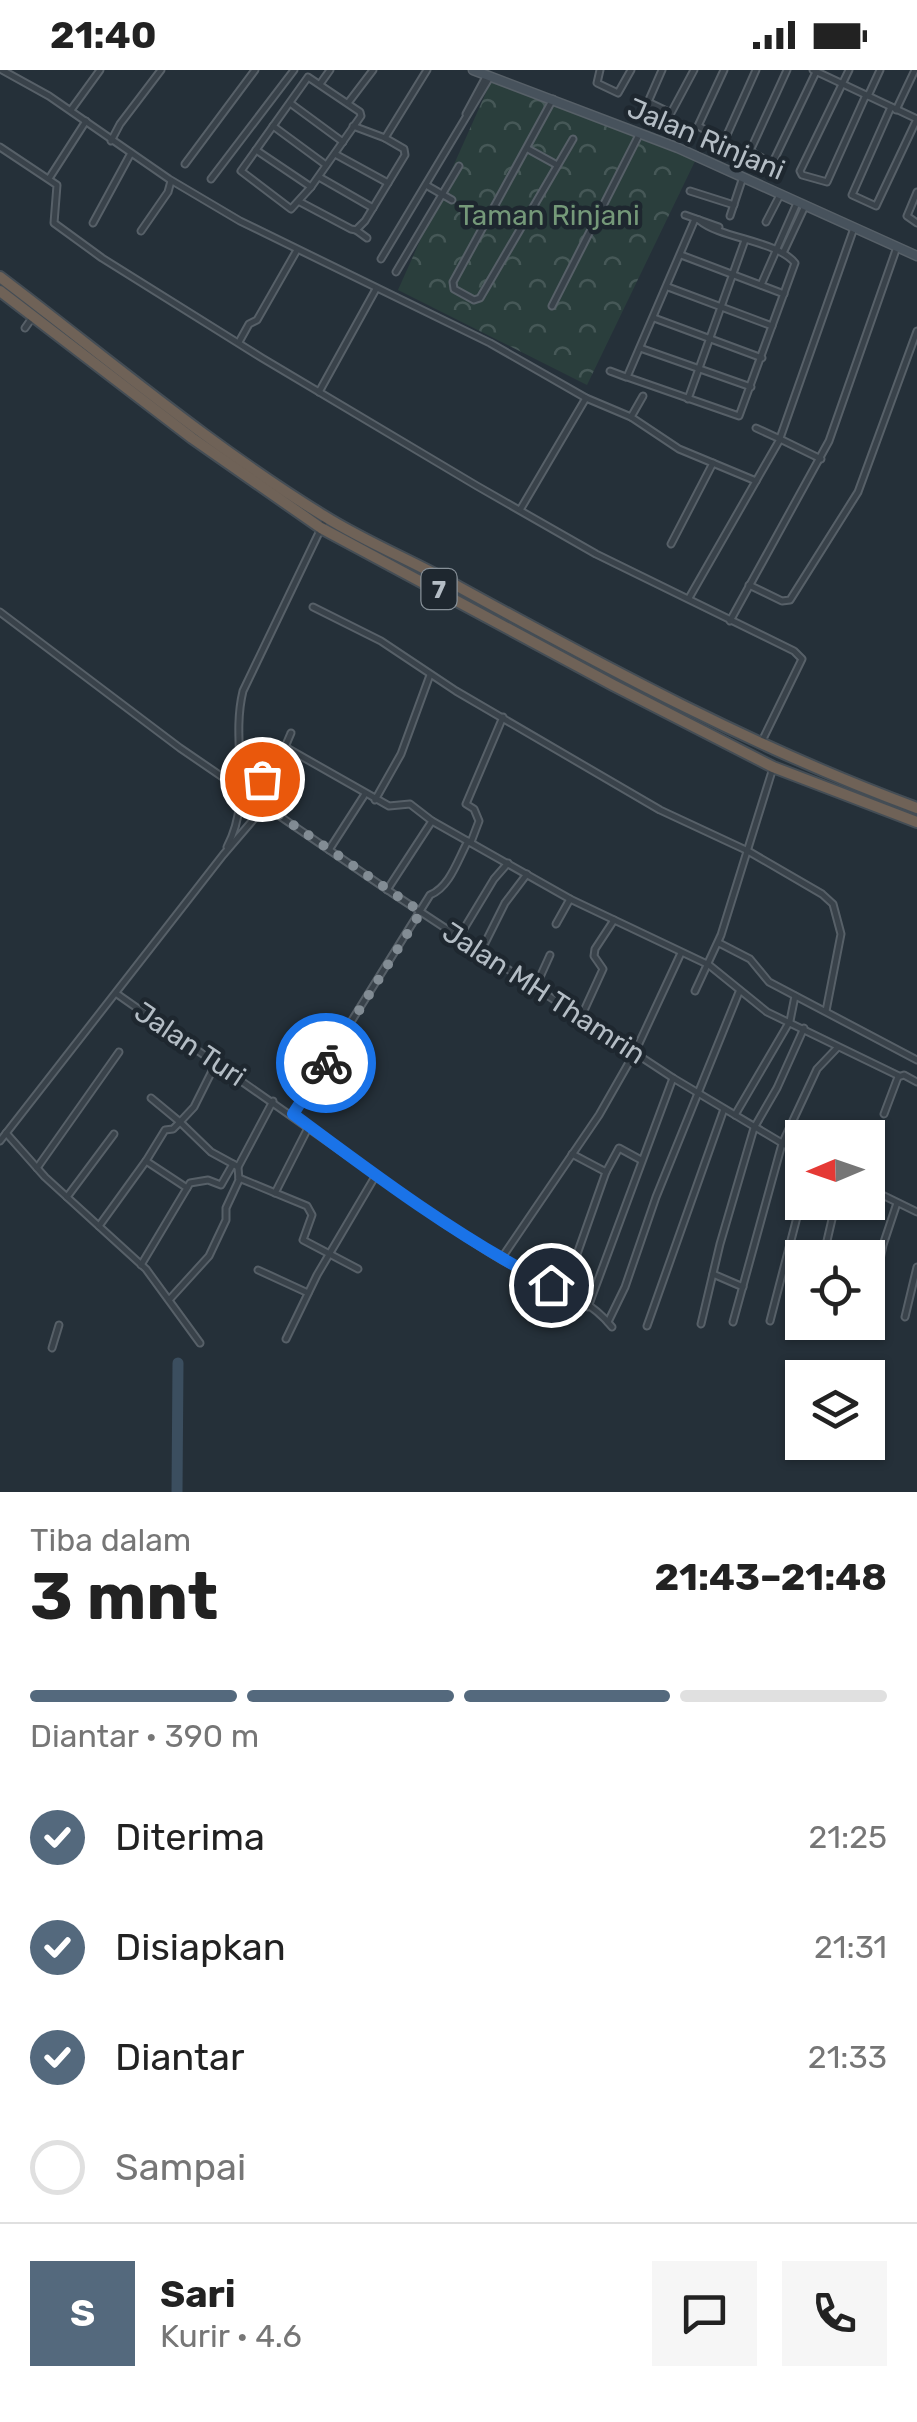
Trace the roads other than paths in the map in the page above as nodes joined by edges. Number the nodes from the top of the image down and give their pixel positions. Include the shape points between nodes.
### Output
1 (2, 70) edge
2 (100, 70) edge
3 (161, 70) edge
4 (255, 70) edge
5 (294, 70) edge
6 (330, 70) edge
7 (372, 70) edge
8 (427, 70) edge
9 (473, 70) edge
10 (600, 70) edge
11 (631, 70) edge
12 (662, 70) edge
13 (694, 70) edge
14 (724, 70) edge
15 (756, 70) edge
16 (786, 70) edge
17 (849, 70) edge
18 (880, 70) edge
19 (916, 70) edge
20 (818, 71) edge
21 (489, 76) junction
22 (320, 84) junction
23 (842, 84) junction
24 (867, 96) junction
25 (554, 100) junction
26 (348, 103) junction
27 (290, 104) junction
28 (893, 108) junction
29 (71, 110) junction
30 (917, 119) edge
31 (86, 121) junction
32 (273, 126) junction
33 (353, 126) junction
34 (640, 133) junction
35 (385, 138) junction
36 (572, 139) dead end
37 (111, 141) junction
38 (343, 142) junction
39 (0, 148) edge
40 (256, 150) junction
41 (528, 150) junction
42 (131, 152) junction
43 (336, 154) junction
44 (184, 164) dead end
45 (326, 165) junction
46 (558, 165) junction
47 (460, 166) dead end
48 (319, 176) junction
49 (50, 178) junction
50 (744, 178) junction
51 (169, 179) junction
52 (211, 180) dead end
53 (388, 183) junction
54 (426, 185) junction
55 (311, 188) junction
56 (690, 191) dead end
57 (917, 192) edge
58 (443, 195) junction
59 (780, 195) junction
60 (452, 200) dead end
61 (300, 202) junction
62 (801, 204) junction
63 (734, 206) junction
64 (373, 208) junction
65 (685, 215) dead end
66 (730, 216) dead end
67 (697, 220) junction
68 (766, 222) dead end
69 (917, 223) edge
70 (93, 224) dead end
71 (854, 227) junction
72 (356, 230) junction
73 (141, 231) dead end
74 (367, 238) dead end
75 (745, 240) junction
76 (897, 247) junction
77 (298, 250) junction
78 (779, 252) junction
79 (681, 255) junction
80 (917, 256) edge
81 (381, 259) dead end
82 (396, 272) dead end
83 (732, 275) junction
84 (0, 277) edge
85 (761, 286) junction
86 (668, 287) junction
87 (376, 288) junction
88 (0, 290) edge
89 (784, 294) junction
90 (552, 306) dead end
91 (720, 306) junction
92 (36, 312) junction
93 (654, 318) junction
94 (773, 326) junction
95 (26, 328) dead end
96 (917, 331) edge
97 (709, 338) junction
98 (239, 342) junction
99 (640, 348) junction
100 (762, 358) junction
101 (698, 368) junction
102 (610, 371) dead end
103 (627, 377) junction
104 (751, 387) junction
105 (319, 392) junction
106 (643, 396) dead end
107 (586, 398) junction
108 (688, 399) junction
109 (631, 417) junction
110 (756, 428) dead end
111 (780, 439) junction
112 (821, 459) junction
113 (713, 463) junction
114 (756, 481) junction
115 (520, 510) junction
116 (324, 523) junction
117 (671, 544) dead end
118 (750, 585) junction
119 (689, 598) junction
120 (313, 607) dead end
121 (0, 612) edge
122 (730, 621) junction
123 (520, 628) junction
124 (430, 676) junction
125 (504, 717) junction
126 (734, 732) junction
127 (291, 733) dead end
128 (729, 744) junction
129 (760, 744) junction
130 (285, 746) junction
131 (803, 763) junction
132 (773, 767) junction
133 (799, 778) junction
134 (243, 791) junction
135 (876, 793) junction
136 (365, 794) junction
137 (251, 796) junction
138 (375, 800) junction
139 (871, 805) junction
140 (266, 806) junction
141 (917, 808) edge
142 (432, 821) junction
143 (917, 822) edge
144 (469, 841) junction
145 (329, 850) junction
146 (748, 851) junction
147 (224, 855) junction
148 (508, 863) junction
149 (526, 874) junction
150 (387, 890) junction
151 (570, 899) junction
152 (421, 912) junction
153 (614, 920) junction
154 (556, 924) dead end
155 (459, 938) junction
156 (718, 942) junction
157 (481, 952) junction
158 (682, 952) junction
159 (550, 955) dead end
160 (709, 965) junction
161 (535, 988) junction
162 (695, 991) dead end
163 (739, 992) junction
164 (117, 994) junction
165 (795, 996) junction
166 (826, 1011) junction
167 (581, 1017) junction
168 (790, 1021) junction
169 (804, 1028) junction
170 (837, 1048) junction
171 (119, 1052) dead end
172 (635, 1052) junction
173 (917, 1060) edge
174 (216, 1063) junction
175 (899, 1076) junction
176 (673, 1078) junction
177 (917, 1082) edge
178 (697, 1092) junction
179 (151, 1098) dead end
180 (274, 1101) junction
181 (724, 1109) junction
182 (293, 1114) junction
183 (884, 1114) dead end
184 (735, 1115) junction
185 (180, 1122) junction
186 (309, 1126) junction
187 (754, 1128) junction
188 (6, 1133) junction
189 (114, 1134) dead end
190 (0, 1141) edge
191 (782, 1144) junction
192 (785, 1146) edge
193 (572, 1154) junction
194 (641, 1160) junction
195 (146, 1161) junction
196 (235, 1166) junction
197 (37, 1168) junction
198 (606, 1172) junction
199 (376, 1175) junction
200 (239, 1178) junction
201 (187, 1188) junction
202 (275, 1193) junction
203 (885, 1196) edge
204 (66, 1197) junction
205 (898, 1202) junction
206 (917, 1212) edge
207 (796, 1220) edge
208 (99, 1226) junction
209 (885, 1240) edge
210 (330, 1252) junction
211 (500, 1259) junction
212 (141, 1265) junction
213 (917, 1267) edge
214 (358, 1269) dead end
215 (258, 1270) dead end
216 (713, 1274) junction
217 (743, 1287) junction
218 (564, 1291) junction
219 (308, 1293) junction
220 (168, 1300) junction
221 (588, 1307) junction
222 (905, 1316) dead end
223 (770, 1321) dead end
224 (734, 1322) dead end
225 (701, 1324) dead end
226 (59, 1325) dead end
227 (647, 1326) dead end
228 (286, 1339) dead end
229 (200, 1343) dead end
230 (52, 1348) dead end

1 - 29 street
2 - 29 street
3 - 37 street
4 - 44 street
5 - 52 street
6 - 22 street
7 - 26 street
8 - 35 street
9 - 21 street, Jalan Rinjani
10 - 11 street via 597,84 617,93
12 - 13 street via 648,102 671,114
14 - 15 street via 698,126 722,139
16 - 20 street via 750,151 772,164
17 - 23 street
18 - 24 street
19 - 28 street
20 - 23 street
21 - 25 street, Jalan Rinjani
21 - 54 street
22 - 26 street
22 - 27 street via 306,78
23 - 24 street
23 - 24 street via 802,175 827,182
24 - 28 street
25 - 34 street, Jalan Rinjani
25 - 41 street
26 - 33 street via 360,114
27 - 32 street
27 - 38 street
28 - 30 street
28 - 30 street via 854,198 876,206
29 - 31 street
31 - 37 street
31 - 49 street
32 - 40 street
32 - 45 street
33 - 35 street
33 - 38 street
34 - 50 street, Jalan Rinjani
34 - 90 street
35 - 53 street via 406,152
36 - 46 street
37 - 42 street
38 - 43 street
39 - 49 street
40 - 55 street
40 - 61 street via 242,173 288,208
41 - 46 street
41 - 46 street via 453,282 474,300
42 - 51 street
42 - 70 street
43 - 45 street
43 - 53 street
45 - 48 street
47 - 58 street
48 - 55 street
48 - 64 street
49 - 98 street via 57,184 54,223
50 - 59 street, Jalan Rinjani
50 - 63 street
51 - 73 street via 170,188
51 - 77 street
53 - 64 street
54 - 58 street
54 - 81 street
55 - 61 street
56 - 63 street
57 - 69 street via 907,216
58 - 60 street
58 - 82 street
59 - 62 street, Jalan Rinjani
59 - 68 street
61 - 72 street
62 - 71 street, Jalan Rinjani
62 - 78 street
63 - 66 street
64 - 72 street
65 - 67 street
67 - 75 street
67 - 79 street
71 - 76 street, Jalan Rinjani
71 - 111 street
72 - 74 street
75 - 78 street
75 - 83 street
76 - 80 street, Jalan Rinjani
76 - 112 street
77 - 87 street
77 - 98 street
78 - 85 street
78 - 89 street via 795,262
79 - 83 street
79 - 86 street
83 - 85 street
83 - 91 street
84 - 92 highway, 7
85 - 89 street
86 - 91 street
86 - 93 street
87 - 105 street
87 - 107 street
88 - 92 highway, 7
89 - 94 street
91 - 94 street
91 - 97 street
92 - 95 street
92 - 116 highway, 7
93 - 97 street
93 - 99 street
94 - 100 street
96 - 118 street via 858,492 790,600
97 - 100 street
97 - 101 street
98 - 105 street
99 - 101 street
99 - 103 street
100 - 104 street
101 - 104 street
101 - 108 street
102 - 103 street
103 - 108 street
104 - 108 street via 740,416
105 - 115 street
106 - 109 street
107 - 109 street
107 - 115 street
109 - 113 street
110 - 111 street
111 - 112 street
111 - 114 street
112 - 118 street
113 - 114 street
113 - 117 street
114 - 119 street
115 - 119 street
116 - 123 highway, 7
116 - 134 street via 243,691
118 - 122 street
119 - 122 street
120 - 124 street
121 - 134 street, Jalan MH Thamrin
122 - 129 street via 802,658
123 - 126 highway, 7
123 - 128 highway, 7
124 - 125 street
124 - 138 street via 401,754
125 - 144 street via 466,804 479,820
125 - 146 street via 660,810
126 - 128 highway
126 - 129 highway, 7
127 - 130 street
128 - 132 highway, 7
129 - 131 highway, 7
130 - 136 street
130 - 137 street via 268,747
131 - 133 highway
131 - 135 highway, 7
132 - 133 highway, 7
132 - 146 street
133 - 139 highway, 7
134 - 137 street, Jalan MH Thamrin
134 - 147 street
135 - 139 highway
135 - 141 highway, 7
136 - 138 street
136 - 145 street
137 - 140 street, Jalan MH Thamrin
138 - 142 street via 392,807 408,803
139 - 143 highway, 7
140 - 145 street, Jalan MH Thamrin
140 - 147 street
142 - 144 street
142 - 150 street
144 - 148 street
144 - 152 street
145 - 150 street, Jalan MH Thamrin
146 - 156 street
146 - 166 street via 834,904 841,937
147 - 164 street
148 - 149 street
148 - 155 street
149 - 151 street
149 - 157 street
150 - 152 street, Jalan MH Thamrin
151 - 153 street
151 - 154 street
152 - 155 street, Jalan MH Thamrin
152 - 182 street
153 - 158 street
153 - 167 street via 595,950 604,968
155 - 157 street, Jalan MH Thamrin
156 - 160 street
156 - 165 street
157 - 161 street, Jalan MH Thamrin
158 - 160 street
158 - 172 street
159 - 161 street
160 - 162 street
160 - 163 street
161 - 167 street, Jalan MH Thamrin
163 - 168 street
163 - 178 street
164 - 174 street, Jalan Turi
164 - 188 street
165 - 166 street
165 - 168 street
166 - 173 street
167 - 172 street, Jalan MH Thamrin
168 - 169 street
168 - 184 street
169 - 170 street
169 - 187 street
170 - 175 street
170 - 191 street via 817,1069
171 - 197 street
172 - 176 street, Jalan MH Thamrin
172 - 193 street
174 - 180 street, Jalan Turi
174 - 185 street
175 - 177 street
175 - 183 street
176 - 178 street, Jalan MH Thamrin
176 - 194 street
178 - 181 street, Jalan MH Thamrin
178 - 221 street, Jalan Turi via 610,1324
179 - 185 street
180 - 182 street, Jalan Turi
180 - 196 street
181 - 184 street, Jalan MH Thamrin
181 - 227 street
182 - 186 street, Jalan Turi
184 - 187 street, Jalan MH Thamrin
185 - 195 street via 164,1130
185 - 196 street
186 - 199 street, Jalan Turi
186 - 202 street
187 - 191 street, Jalan MH Thamrin
187 - 216 street
188 - 190 street
188 - 197 street
189 - 204 street
191 - 192 street, Jalan MH Thamrin
191 - 217 street
193 - 198 street
193 - 211 street
194 - 198 street via 618,1148
194 - 221 street
195 - 201 street
195 - 208 street
196 - 200 street
196 - 201 street via 222,1185 204,1180
197 - 204 street
198 - 218 street
199 - 210 street
199 - 211 street, Jalan Turi
200 - 202 street
200 - 220 street via 208,1256
201 - 212 street
202 - 210 street via 311,1210 303,1240
203 - 205 street
204 - 208 street
205 - 206 street
205 - 209 street
207 - 223 street
208 - 212 street
210 - 214 street
210 - 219 street
211 - 218 street, Jalan Turi
212 - 220 street
213 - 222 street
215 - 219 street
216 - 217 street
216 - 225 street
217 - 224 street
218 - 221 street, Jalan Turi
219 - 228 street
220 - 229 street
226 - 230 street

